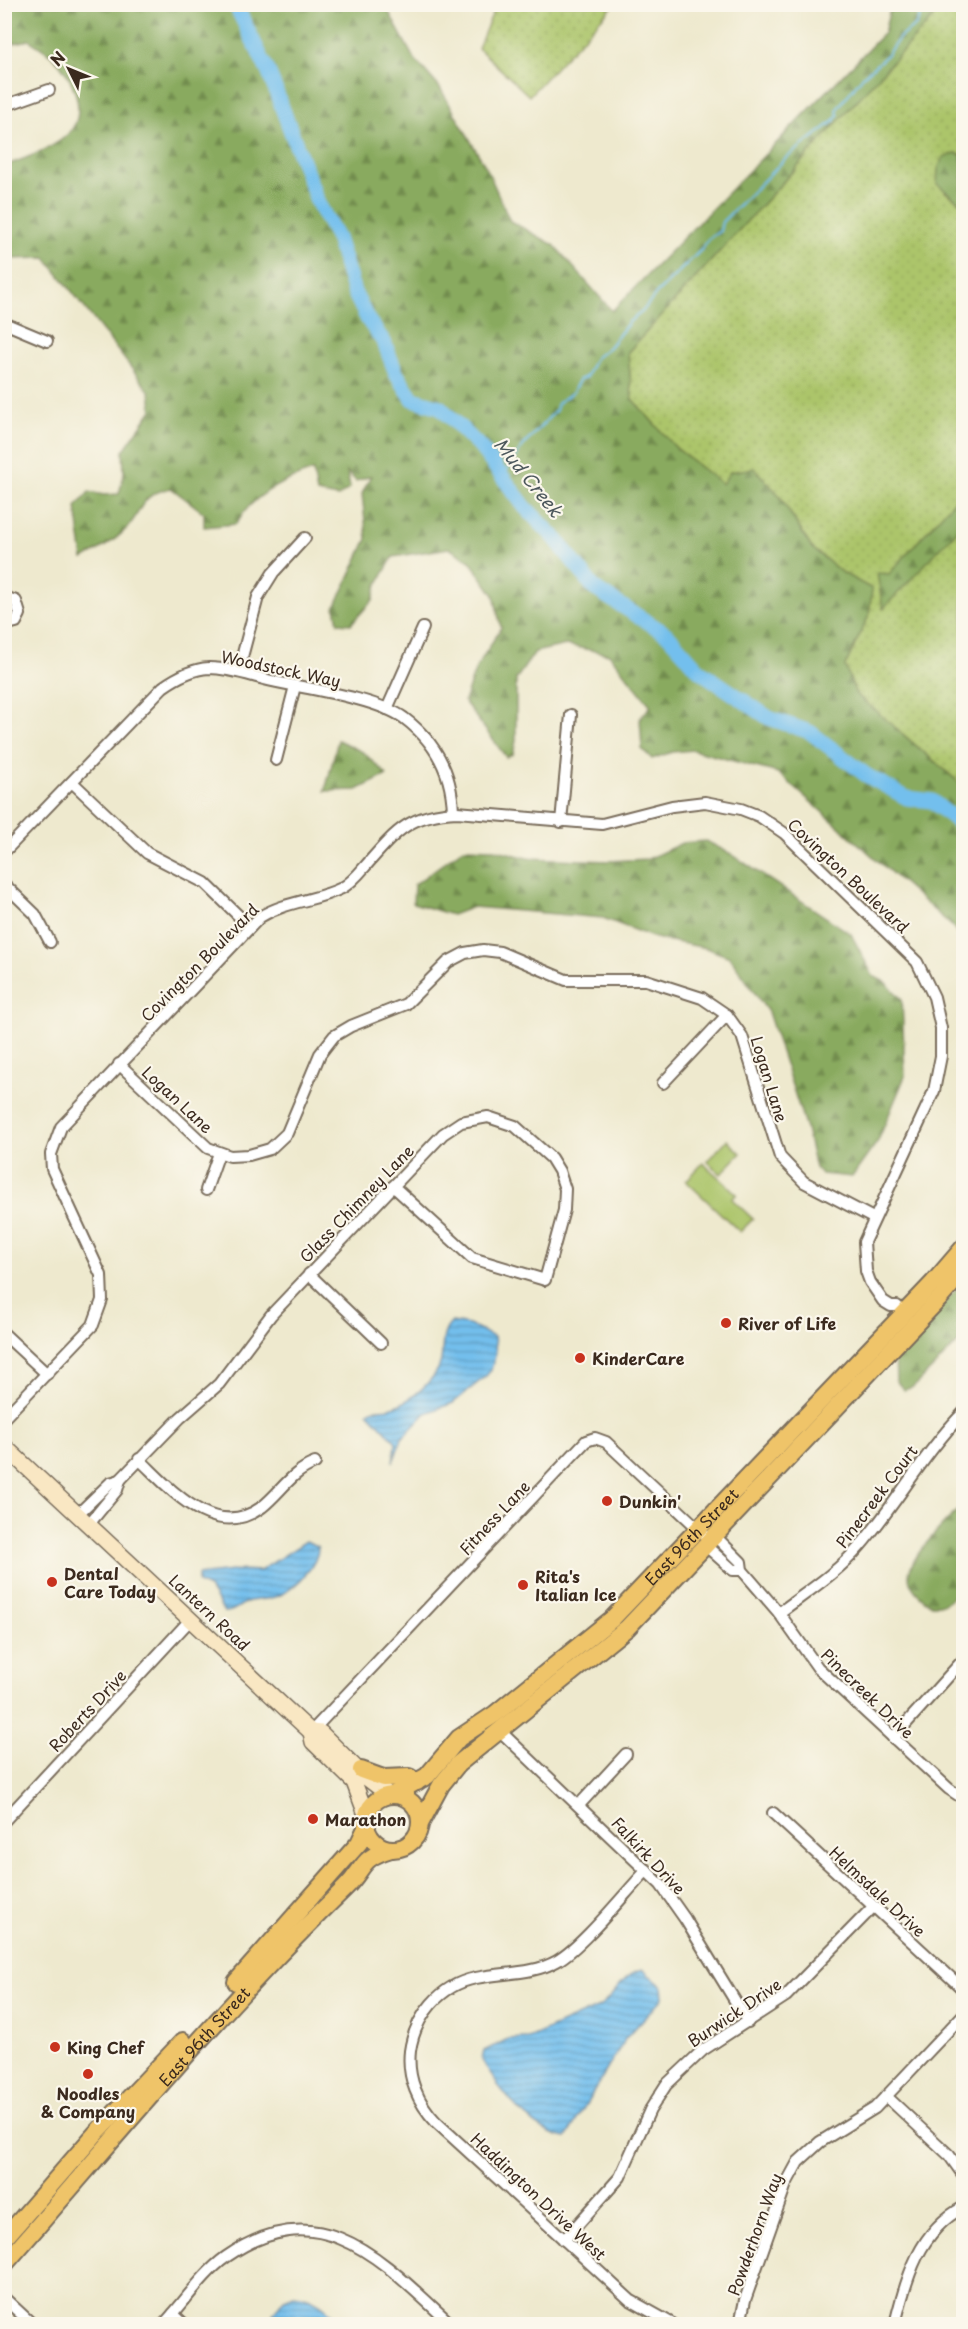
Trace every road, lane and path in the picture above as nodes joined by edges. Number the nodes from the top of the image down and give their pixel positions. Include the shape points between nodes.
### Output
1 (49, 90) dead end
2 (4, 106) edge
3 (4, 323) edge
4 (47, 341) dead end
5 (305, 538) dead end
6 (4, 597) edge
7 (4, 626) edge
8 (423, 628) dead end
9 (238, 672) junction
10 (294, 686) junction
11 (387, 709) junction
12 (571, 716) dead end
13 (276, 760) dead end
14 (72, 782) junction
15 (453, 812) junction
16 (561, 822) junction
17 (4, 852) edge
18 (4, 884) edge
19 (250, 927) junction
20 (50, 942) dead end
21 (727, 1016) junction
22 (119, 1064) junction
23 (663, 1083) dead end
24 (219, 1153) junction
25 (393, 1186) junction
26 (206, 1190) dead end
27 (873, 1218) junction
28 (963, 1247) edge
29 (963, 1270) edge
30 (309, 1274) junction
31 (896, 1314) junction
32 (4, 1334) edge
33 (381, 1343) dead end
34 (47, 1374) junction
35 (864, 1379) junction
36 (963, 1412) edge
37 (4, 1418) edge
38 (4, 1446) edge
39 (139, 1459) junction
40 (315, 1463) dead end
41 (83, 1519) junction
42 (707, 1537) junction
43 (779, 1614) junction
44 (191, 1619) junction
45 (963, 1659) edge
46 (499, 1731) junction
47 (311, 1732) junction
48 (893, 1738) junction
49 (626, 1754) dead end
50 (361, 1770) junction
51 (418, 1783) junction
52 (391, 1795) junction
53 (963, 1799) edge
54 (579, 1805) junction
55 (773, 1813) dead end
56 (4, 1821) edge
57 (367, 1821) junction
58 (421, 1822) junction
59 (391, 1849) junction
60 (647, 1870) junction
61 (873, 1907) junction
62 (963, 1990) edge
63 (963, 2014) edge
64 (748, 2022) junction
65 (886, 2096) junction
66 (963, 2176) edge
67 (963, 2207) edge
68 (4, 2239) edge
69 (564, 2240) junction
70 (4, 2265) edge
71 (4, 2298) edge
72 (173, 2314) junction
73 (32, 2325) edge
74 (164, 2325) edge
75 (184, 2325) edge
76 (451, 2325) edge
77 (672, 2325) edge
78 (740, 2325) edge
79 (896, 2325) edge

1 - 2 street
3 - 4 street
5 - 9 street via 273,573 258,597
6 - 7 street via 16,601 20,614 16,622
8 - 11 street
9 - 10 street, Woodstock Way
9 - 14 street, Woodstock Way via 193,670 172,681
10 - 11 street, Woodstock Way
10 - 13 street
11 - 15 street, Woodstock Way via 419,731 439,756 449,781
12 - 16 street
14 - 17 street, Woodstock Way
14 - 19 street via 147,853 205,883
15 - 16 street, Covington Boulevard
15 - 19 street, Covington Boulevard via 408,823 343,887 283,905
16 - 27 street, Covington Boulevard via 602,825 689,803 741,808 784,833 917,962 938,1012 942,1041 939,1070 922,1116
18 - 20 street via 35,914
19 - 22 street, Covington Boulevard
21 - 23 street
21 - 24 street, Logan Lane via 702,998 655,982 566,980 500,952 465,953 443,967 406,1004 341,1030 327,1042 294,1122 279,1142 249,1155
21 - 27 street, Logan Lane via 742,1036 780,1157 804,1182
22 - 24 street, Logan Lane via 198,1140
22 - 34 street, Covington Boulevard via 61,1126 51,1154 56,1183 101,1275 102,1286 99,1313 93,1325
24 - 26 street, Logan Lane
25 - 25 street, Glass Chimney Lane via 443,1134 461,1122 488,1117 515,1126 550,1158 563,1180 564,1210 545,1280 472,1258
25 - 30 street, Glass Chimney Lane
27 - 31 street, Covington Boulevard via 864,1242 866,1271 877,1294
28 - 31 main road, East 96th Street
29 - 35 main road, East 96th Street
30 - 33 street
30 - 39 street, Glass Chimney Lane via 271,1315 219,1384
31 - 35 main road via 906,1324
31 - 42 main road, East 96th Street
32 - 34 street
34 - 37 street, Covington Boulevard
35 - 42 main road, East 96th Street
36 - 43 street, Pinecreek Court via 935,1442 859,1548
38 - 41 street, Lantern Road
39 - 40 street via 191,1507 221,1518 254,1512 297,1471
39 - 41 street, Glass Chimney Lane via 120,1480 117,1490
41 - 44 street, Lantern Road
42 - 43 street, Pinecreek Drive via 741,1562 742,1570
42 - 46 main road, East 96th Street via 627,1628
42 - 47 street, Fitness Lane via 606,1442 595,1438 586,1441
42 - 51 main road, East 96th Street via 612,1620 459,1738
43 - 48 street, Pinecreek Drive via 818,1668
44 - 47 street, Lantern Road
44 - 56 street, Roberts Drive
45 - 48 street
46 - 54 street, Falkirk Drive
46 - 58 main road, East 96th Street via 449,1774
47 - 50 street, Lantern Road via 321,1733
47 - 57 street, Lantern Road via 313,1742 354,1782
48 - 53 street, Pinecreek Drive
49 - 54 street
50 - 51 main road via 382,1778 409,1777
50 - 52 street, Lantern Road
51 - 52 main road, East 96th Street
52 - 57 main road via 376,1801
52 - 58 main road via 409,1799
54 - 60 street, Falkirk Drive
55 - 61 street, Helmsdale Drive
57 - 59 main road via 375,1842
57 - 68 main road, East 96th Street via 359,1843
58 - 59 main road via 408,1845
59 - 70 main road, East 96th Street via 364,1862 346,1887 244,1989
60 - 64 street, Falkirk Drive via 680,1911
60 - 69 street, Haddington Drive West via 559,1960 536,1970 468,1980 450,1988 437,1998 416,2027 411,2043 410,2068 415,2092 431,2116
61 - 62 street, Helmsdale Drive
61 - 64 street, Burwick Drive via 792,1991
63 - 65 street, Powderhorn Way
64 - 69 street, Burwick Drive via 703,2050 666,2085 650,2110 620,2178
65 - 66 street via 947,2153
65 - 78 street, Powderhorn Way via 858,2120 806,2152 794,2169 745,2300
67 - 79 street via 933,2229 922,2245
69 - 77 street, Haddington Drive West via 630,2300
71 - 73 street
72 - 74 street
72 - 75 street
72 - 76 street via 237,2250 267,2237 311,2232 347,2240 376,2256

